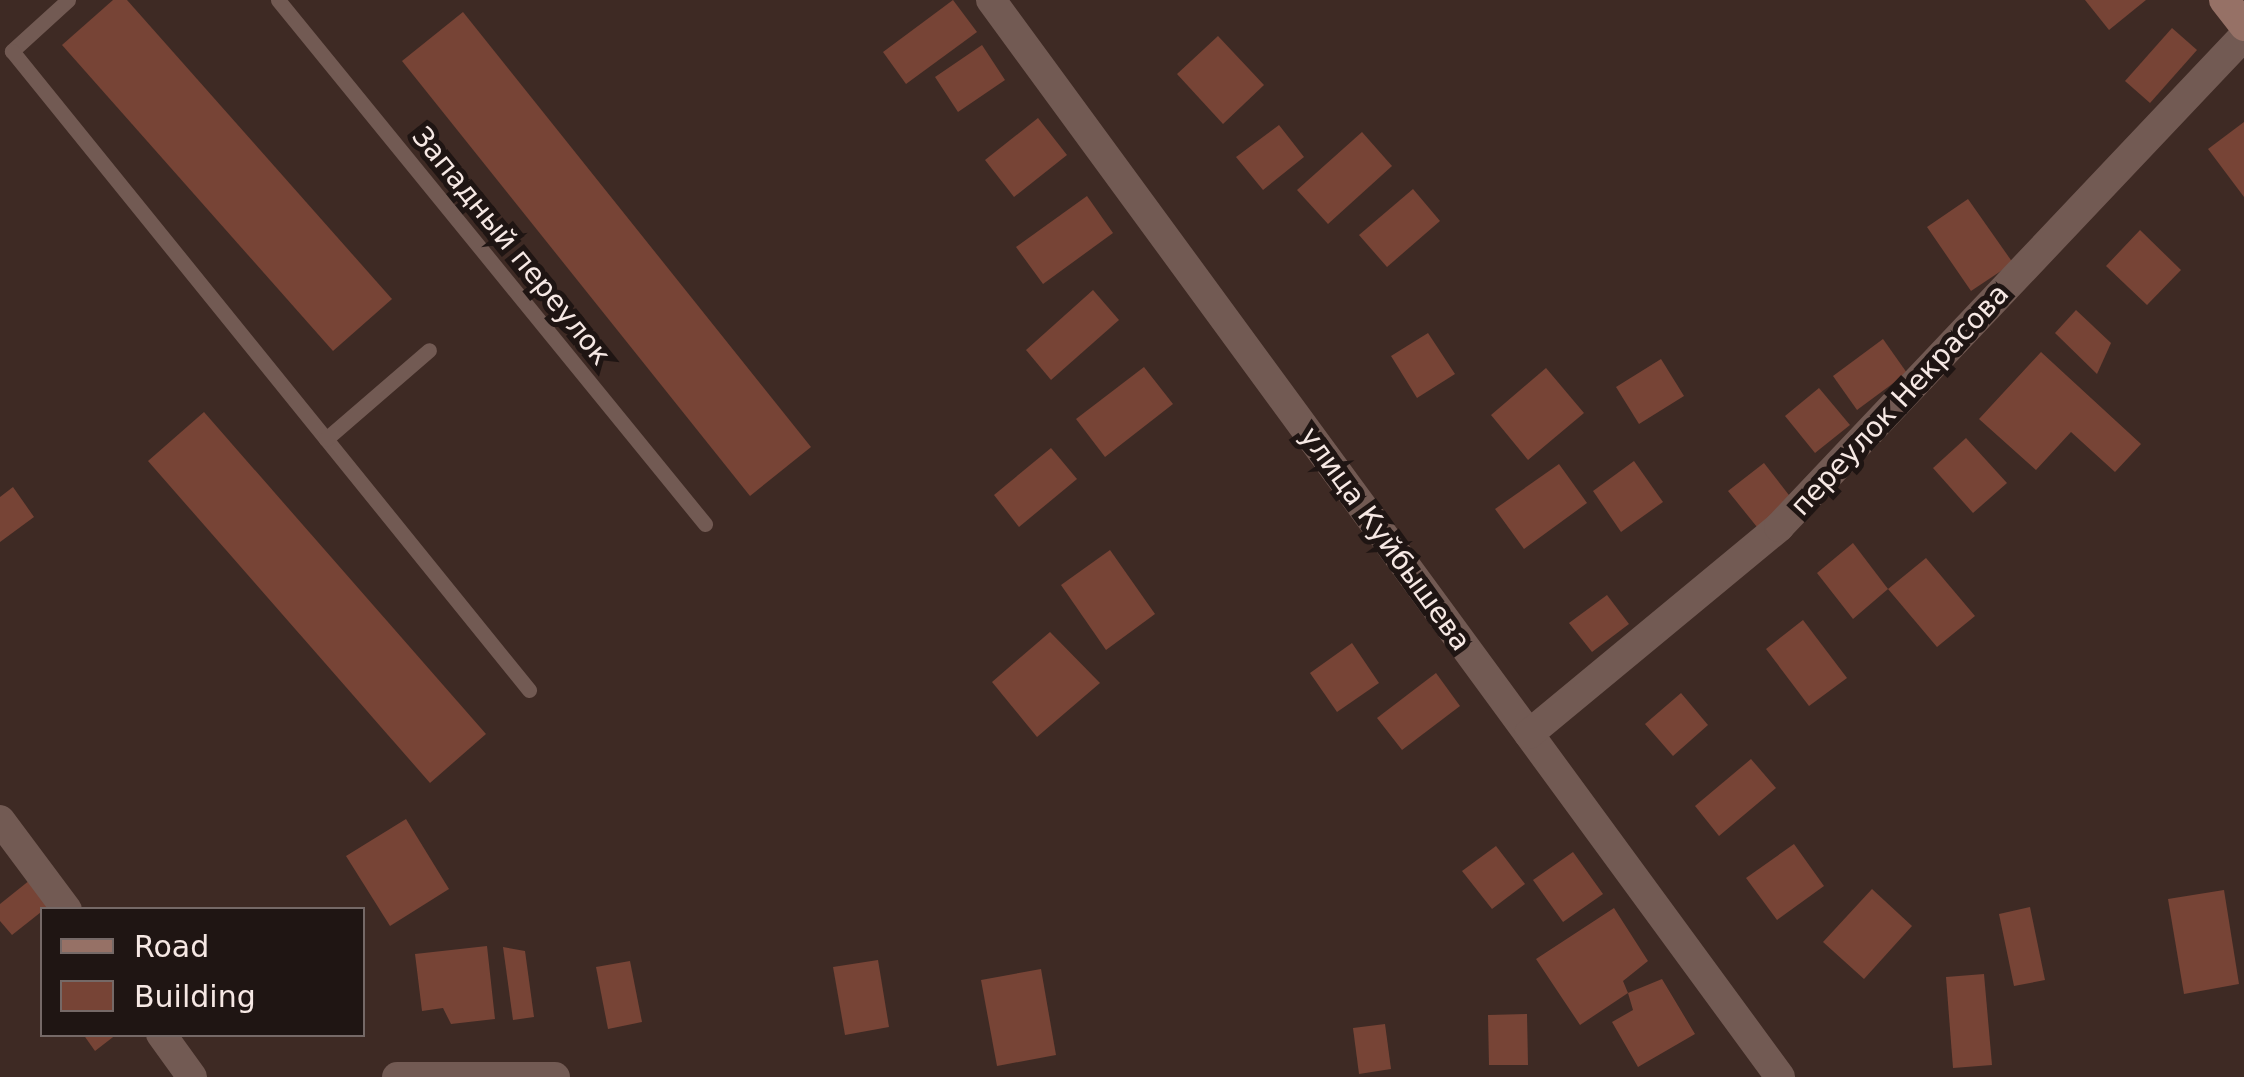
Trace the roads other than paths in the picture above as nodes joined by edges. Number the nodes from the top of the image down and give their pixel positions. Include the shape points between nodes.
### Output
1 (68, 0) edge
2 (278, 0) edge
3 (991, 0) edge
4 (2224, 0) edge
5 (2244, 26) edge
6 (2244, 36) edge
7 (429, 350) dead end
8 (326, 439) junction
9 (706, 524) dead end
10 (529, 690) dead end
11 (1528, 734) junction
12 (0, 820) edge
13 (65, 907) edge
14 (163, 1037) edge
15 (192, 1077) edge
16 (397, 1077) edge
17 (555, 1077) edge
18 (1780, 1077) edge

1 - 8 lane via 12,51
2 - 9 lane, Западный переулок
3 - 11 street, улица Куйбышева
4 - 5 street
6 - 11 street, переулок Некрасова via 1779,528
7 - 8 lane
8 - 10 lane
11 - 18 street, улица Куйбышева
12 - 13 street
14 - 15 street
16 - 17 street

